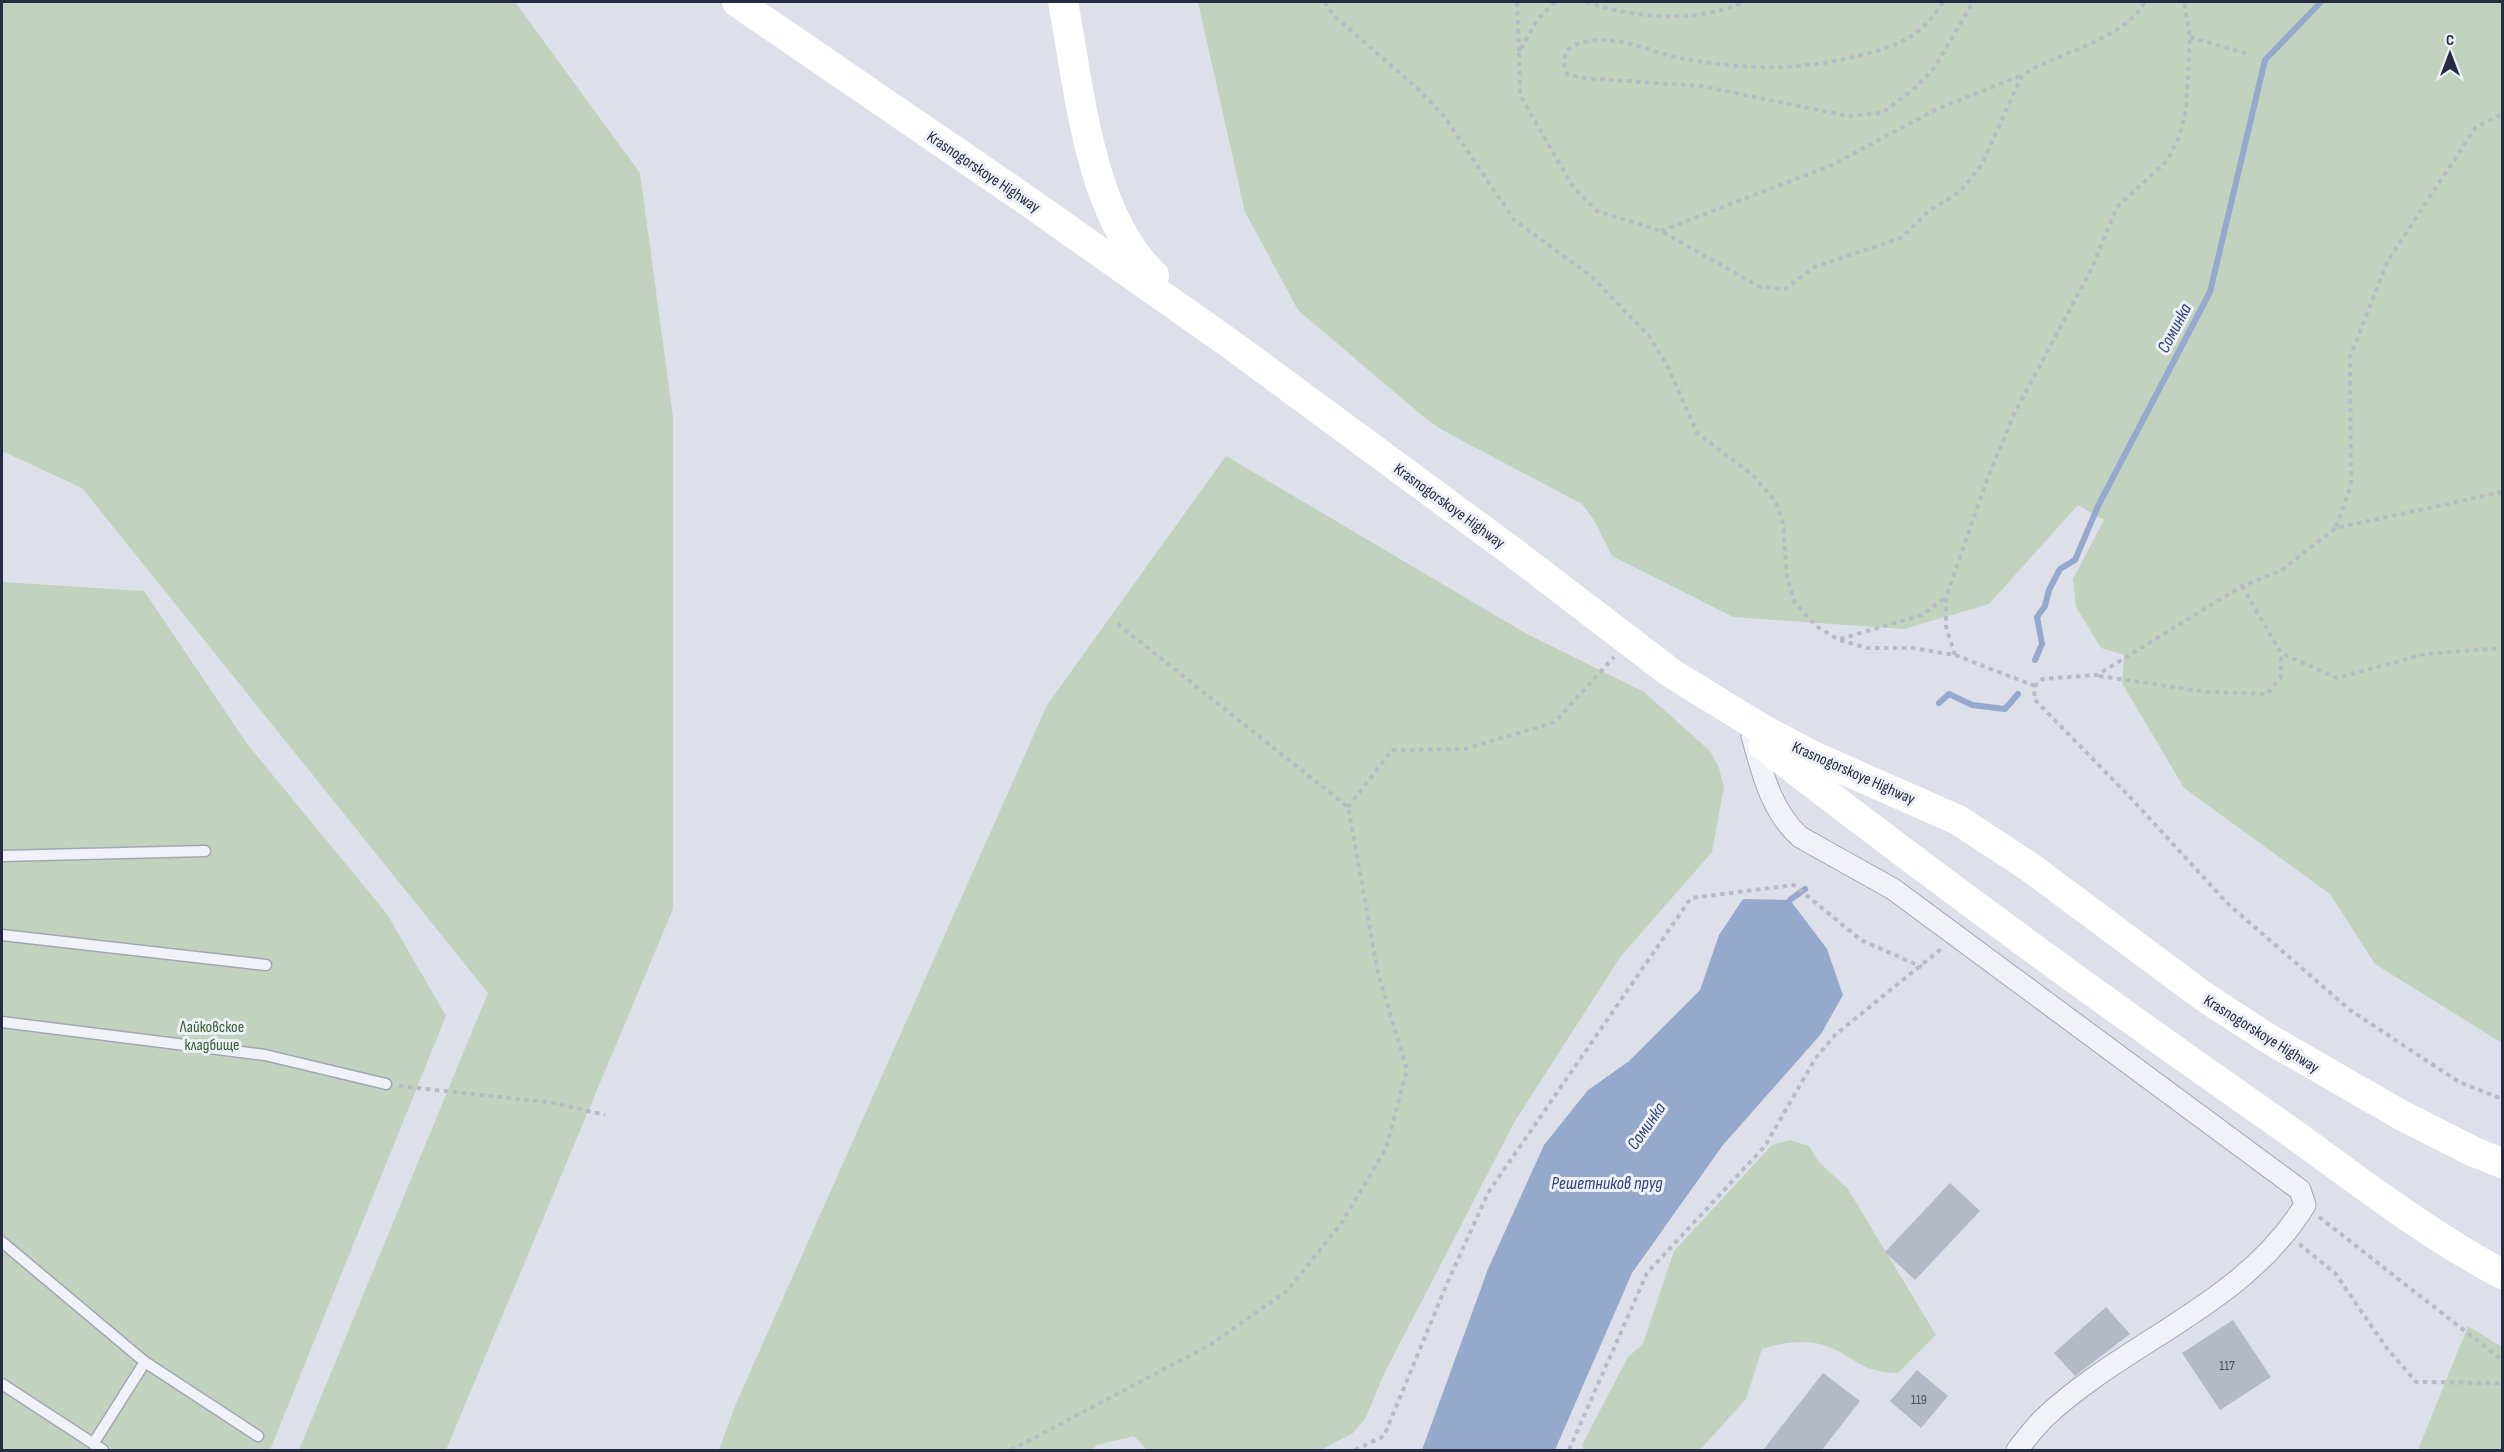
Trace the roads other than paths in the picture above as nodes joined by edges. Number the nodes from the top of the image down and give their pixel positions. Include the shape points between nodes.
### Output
1 (736, 2) edge
2 (1064, 2) edge
3 (1114, 222) junction
4 (1076, 234) junction
5 (1229, 343) junction
6 (1671, 673) junction
7 (1752, 736) junction
8 (205, 851) dead end
9 (2, 856) edge
10 (2, 936) edge
11 (266, 965) dead end
12 (2, 1022) edge
13 (386, 1084) road end
14 (2502, 1163) edge
15 (2, 1242) edge
16 (2502, 1274) edge
17 (145, 1362) junction
18 (2, 1384) edge
19 (258, 1436) dead end
20 (93, 1444) junction
21 (104, 1450) edge
22 (2017, 1450) edge

1 - 4 main road, Krasnogorskoye Highway
2 - 3 main road, Krasnogorskoye Highway via 1092,155
3 - 4 main road via 1093,238
3 - 5 main road, Krasnogorskoye Highway via 1136,259
4 - 5 main road, Krasnogorskoye Highway
5 - 6 main road, Krasnogorskoye Highway via 1510,549
6 - 7 main road
6 - 14 main road, Krasnogorskoye Highway via 1813,756 1921,802 1974,831 2270,1040 2401,1115
7 - 16 main road via 1893,846 2162,1044 2436,1234
7 - 22 street via 1773,800 1800,837 1893,889 2300,1190 2304,1206 2261,1261 2043,1419
8 - 9 lane
10 - 11 lane
12 - 13 lane via 265,1055
15 - 17 lane
17 - 19 lane
17 - 20 lane
18 - 20 lane
20 - 21 lane

